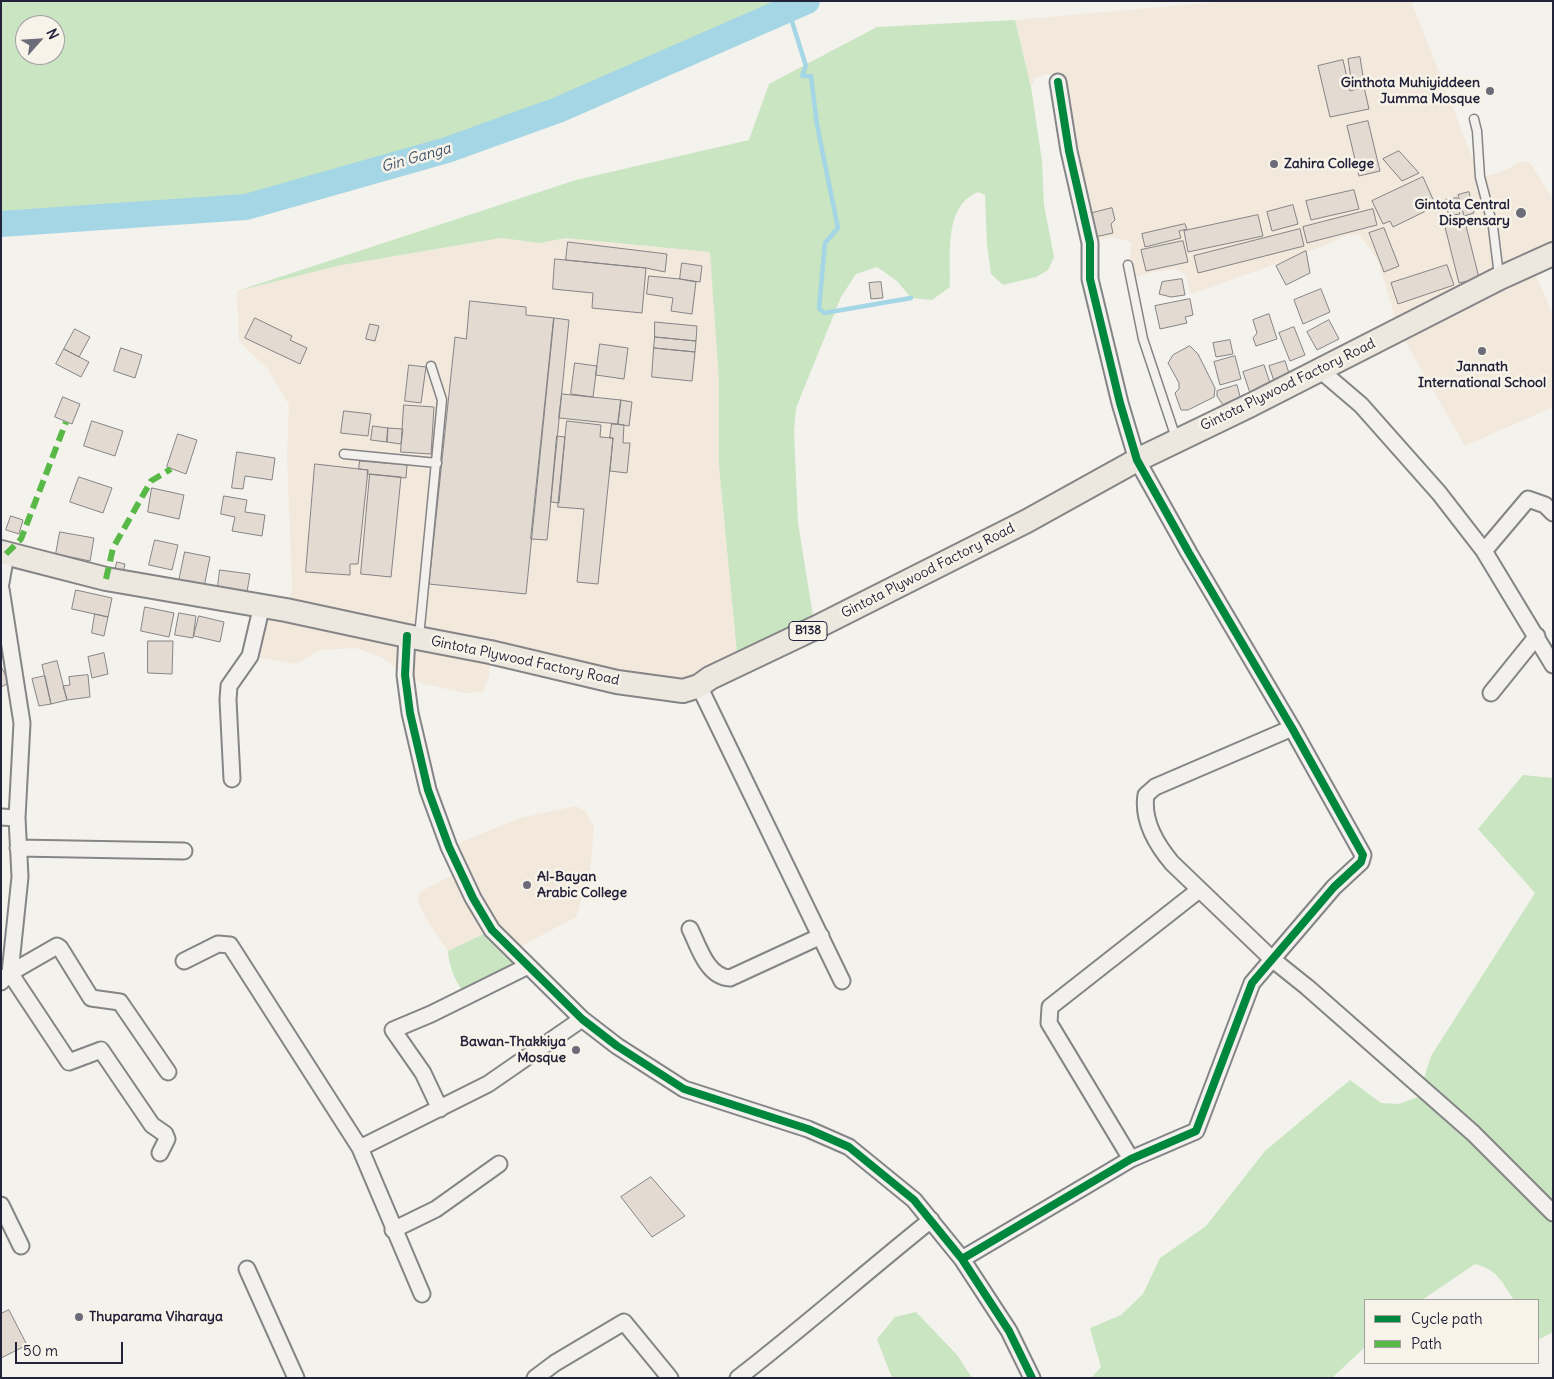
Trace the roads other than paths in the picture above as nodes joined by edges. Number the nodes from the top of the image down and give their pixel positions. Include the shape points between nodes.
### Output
1 (1058, 82) dead end
2 (1474, 119) dead end
3 (1553, 254) edge
4 (1128, 266) dead end
5 (1500, 278) junction
6 (431, 366) dead end
7 (1320, 370) junction
8 (1177, 440) junction
9 (344, 454) dead end
10 (1137, 460) junction
11 (437, 463) junction
12 (1553, 513) edge
13 (1484, 551) junction
14 (4, 553) edge
15 (1, 583) edge
16 (1, 589) edge
17 (262, 605) junction
18 (1536, 636) junction
19 (413, 637) junction
20 (1553, 665) edge
21 (699, 686) junction
22 (1490, 693) dead end
23 (1292, 728) junction
24 (232, 779) dead end
25 (1, 816) edge
26 (17, 818) junction
27 (18, 848) junction
28 (184, 851) dead end
29 (1199, 890) junction
30 (690, 929) dead end
31 (821, 936) junction
32 (1272, 959) junction
33 (184, 961) dead end
34 (528, 966) junction
35 (6, 978) edge
36 (842, 981) dead end
37 (582, 1019) junction
38 (168, 1072) dead end
39 (440, 1109) junction
40 (360, 1148) junction
41 (160, 1153) dead end
42 (1131, 1159) junction
43 (499, 1164) dead end
44 (1, 1205) edge
45 (1553, 1213) edge
46 (931, 1220) junction
47 (393, 1230) junction
48 (21, 1246) dead end
49 (962, 1259) junction
50 (248, 1269) dead end
51 (422, 1294) dead end
52 (296, 1378) edge
53 (535, 1378) edge
54 (670, 1378) edge
55 (738, 1378) edge
56 (1032, 1378) edge

1 - 10 street via 1090,242 1090,279
2 - 5 lane via 1480,177 1493,227
3 - 5 main road, Gintota Plywood Factory Road / B138
4 - 8 lane via 1143,339
5 - 7 main road, Gintota Plywood Factory Road / B138
6 - 11 lane via 442,400
7 - 8 main road, Gintota Plywood Factory Road / B138
7 - 13 street via 1361,405
8 - 10 main road, Gintota Plywood Factory Road / B138
9 - 11 lane
10 - 21 main road, Gintota Plywood Factory Road / B138 via 1027,521
10 - 23 street
11 - 19 lane
12 - 13 street via 1545,505 1528,499
13 - 18 street
14 - 15 street
14 - 17 main road, Gintota Plywood Factory Road / B138 via 106,578
16 - 26 street via 22,724
17 - 19 main road, Gintota Plywood Factory Road / B138
17 - 24 street via 250,656 229,686
18 - 20 street
18 - 22 street
19 - 21 main road, Gintota Plywood Factory Road / B138 via 617,682 683,691
19 - 34 street via 405,675 410,713 428,790 473,898 492,930
21 - 31 street
23 - 29 street via 1155,787 1146,795 1144,808 1158,846
23 - 32 street via 1363,855 1361,862 1334,887
25 - 26 street
26 - 27 street
27 - 28 street
27 - 35 street via 20,878
29 - 32 street
29 - 42 street via 1050,1007 1049,1022
30 - 31 street via 707,964 722,977 730,978
31 - 36 street
32 - 42 street via 1252,983 1196,1131
32 - 45 street via 1473,1133
33 - 40 street via 218,944 230,945
34 - 37 street
34 - 39 street via 393,1030 423,1073
35 - 38 street via 57,946 91,998 120,1002
35 - 41 street via 68,1062 101,1050 152,1125 165,1134 167,1140
37 - 39 street via 488,1084
37 - 46 street via 684,1089 808,1128 849,1147 914,1200
39 - 40 street
40 - 47 street
42 - 49 street
43 - 47 street via 436,1209
44 - 48 street
46 - 49 street
46 - 55 street
47 - 51 street
49 - 56 street via 1009,1331
50 - 52 street
53 - 54 street via 624,1322

